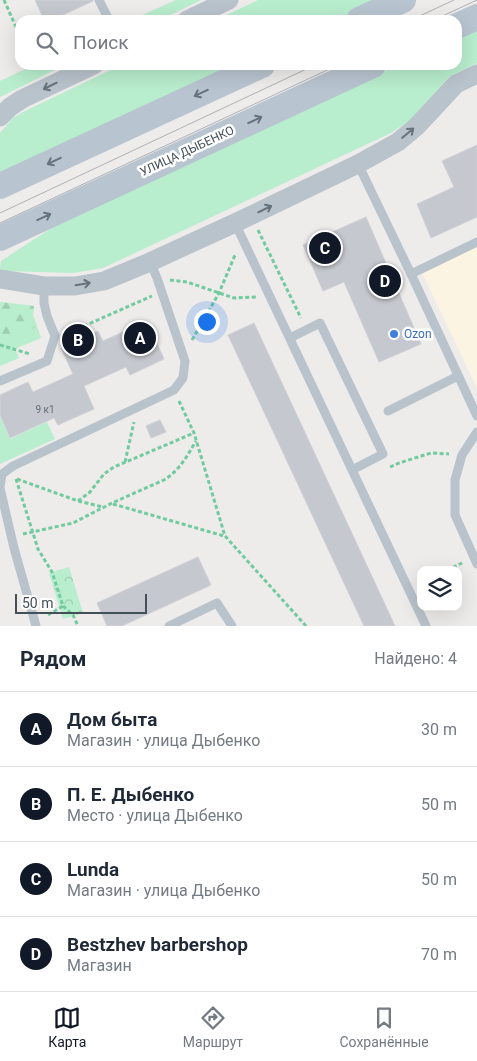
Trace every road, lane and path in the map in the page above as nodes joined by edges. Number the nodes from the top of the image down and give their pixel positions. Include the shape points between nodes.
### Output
1 (4, 0) edge
2 (99, 0) edge
3 (229, 0) edge
4 (403, 0) edge
5 (106, 15) edge
6 (198, 15) edge
7 (370, 15) edge
8 (477, 17) edge
9 (462, 24) edge
10 (15, 25) edge
11 (83, 70) edge
12 (251, 70) edge
13 (362, 70) edge
14 (477, 74) edge
15 (0, 117) edge
16 (358, 164) junction
17 (0, 186) edge
18 (239, 230) junction
19 (258, 230) dead end
20 (0, 238) edge
21 (477, 242) edge
22 (153, 270) junction
23 (411, 274) junction
24 (0, 279) edge
25 (44, 286) junction
26 (162, 292) junction
27 (219, 293) junction
28 (271, 299) junction
29 (306, 330) junction
30 (55, 338) junction
31 (290, 338) junction
32 (0, 345) edge
33 (183, 356) junction
34 (47, 360) junction
35 (458, 376) junction
36 (0, 381) edge
37 (174, 390) junction
38 (138, 407) junction
39 (388, 411) dead end
40 (477, 416) edge
41 (194, 432) junction
42 (477, 432) edge
43 (196, 440) junction
44 (462, 455) junction
45 (125, 463) junction
46 (352, 470) junction
47 (2, 474) junction
48 (16, 479) junction
49 (358, 482) junction
50 (0, 487) edge
51 (78, 501) junction
52 (112, 503) junction
53 (105, 507) junction
54 (32, 532) junction
55 (11, 536) junction
56 (225, 536) junction
57 (475, 561) edge
58 (459, 566) edge
59 (62, 606) junction
60 (36, 625) edge
61 (78, 626) edge
62 (169, 626) edge
63 (232, 626) edge
64 (306, 626) edge
65 (426, 626) edge

1 - 10 path
2 - 5 lane
3 - 6 street
4 - 7 main road
8 - 9 main road
11 -> 15 street via 22,99
12 -> 17 main road
20 -> 13 main road, УЛИЦА ДЫБЕНКО
16 -> 14 street via 398,142 456,84
18 -> 16 street
16 - 23 lane
18 - 22 street
18 - 27 path
18 - 28 lane
19 - 29 path
21 - 23 lane
25 -> 22 street via 75,286
22 - 26 lane
22 - 27 path
23 - 35 lane
24 - 25 street
25 - 30 lane via 44,303
26 - 30 path
26 - 33 lane
27 - 28 path via 234,298
27 - 33 path
28 - 31 lane
29 - 31 lane
29 - 46 lane via 320,324 383,454
30 - 34 lane
31 - 46 lane
32 - 34 path
33 - 37 lane via 183,378
34 - 36 lane
35 - 39 lane
35 - 40 lane
37 - 38 lane
37 - 41 path
38 - 45 path
38 - 47 lane
41 - 43 path
41 - 45 path
42 - 44 lane
43 - 52 path via 172,475
43 - 56 path
44 - 49 path via 431,453 399,462
44 - 57 lane via 455,480 455,515
45 - 51 path via 104,474
46 - 49 lane
47 - 48 path
47 - 50 lane
48 - 51 path
48 - 54 path
49 - 65 lane
50 - 55 lane
51 - 53 path
52 - 53 path
52 - 56 path
53 - 54 path via 73,523
54 - 55 path
54 - 59 path via 52,572
55 - 60 lane
56 - 64 path
57 - 58 path
59 - 60 path
59 - 61 path
62 - 63 lane via 217,603

